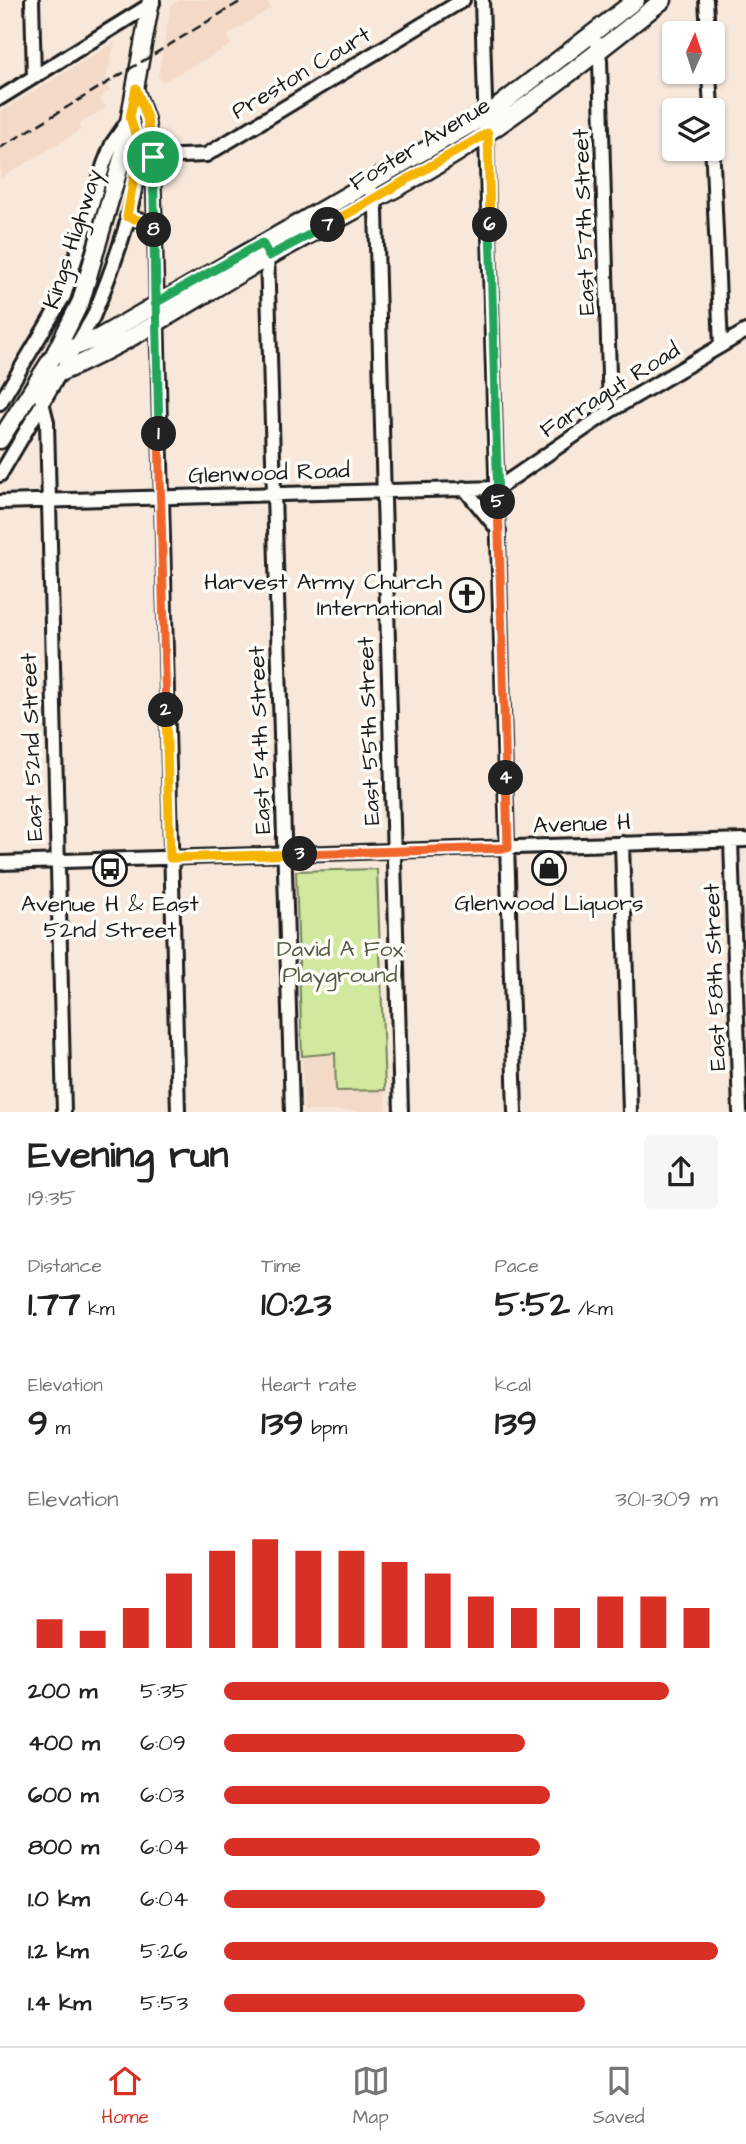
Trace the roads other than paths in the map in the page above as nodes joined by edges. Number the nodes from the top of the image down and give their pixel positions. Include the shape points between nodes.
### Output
1 (32, 0) edge
2 (463, 0) edge
3 (482, 0) edge
4 (636, 0) edge
5 (663, 0) edge
6 (706, 0) edge
7 (150, 2) edge
8 (707, 21) edge
9 (596, 41) junction
10 (34, 77) junction
11 (136, 88) junction
12 (0, 98) edge
13 (487, 115) junction
14 (130, 117) junction
15 (488, 133) junction
16 (153, 157) junction
17 (713, 161) edge
18 (369, 183) junction
19 (374, 201) junction
20 (127, 217) junction
21 (154, 224) junction
22 (265, 250) junction
23 (155, 303) junction
24 (156, 322) junction
25 (746, 331) edge
26 (721, 346) junction
27 (75, 348) junction
28 (54, 355) junction
29 (61, 373) junction
30 (37, 382) junction
31 (43, 402) junction
32 (0, 403) edge
33 (610, 411) junction
34 (0, 440) edge
35 (0, 475) edge
36 (464, 488) junction
37 (498, 488) junction
38 (384, 491) junction
39 (274, 494) junction
40 (160, 497) junction
41 (46, 500) junction
42 (0, 502) edge
43 (499, 531) junction
44 (746, 831) edge
45 (746, 840) edge
46 (731, 841) junction
47 (622, 843) junction
48 (508, 848) junction
49 (394, 851) junction
50 (285, 854) junction
51 (170, 858) junction
52 (57, 861) junction
53 (0, 863) edge
54 (64, 1111) edge
55 (178, 1111) edge
56 (292, 1111) edge
57 (401, 1111) edge
58 (515, 1111) edge
59 (630, 1111) edge
60 (740, 1111) edge

1 - 10 street
2 - 16 street, Preston Court via 206,156
3 - 13 street
4 - 9 main road, Foster Avenue
5 - 9 main road, Foster Avenue
6 - 8 street
7 - 10 street
7 - 11 main road, Kings Highway
9 - 13 main road, Foster Avenue
9 - 15 main road, Foster Avenue
9 - 33 street, East 57th Street
10 - 12 street
11 - 14 main road, Kings Highway
11 - 16 street via 147,118
13 - 15 street
13 - 18 main road, Foster Avenue
14 - 20 street, Kings Highway via 139,148
14 - 28 main road, Kings Highway via 81,301
14 - 32 street, Kings Highway via 104,164 64,296
15 - 19 main road, Foster Avenue
15 - 37 street
16 - 21 street
17 - 26 street
18 - 19 street, East 55th Street
18 - 22 main road, Foster Avenue
19 - 22 main road, Foster Avenue
19 - 38 street, East 55th Street
20 - 21 street
20 - 27 street, Kings Highway via 102,295
21 - 23 street
22 - 23 main road, Foster Avenue
22 - 24 main road, Foster Avenue
22 - 39 street, East 54th Street
23 - 24 street
23 - 27 main road, Foster Avenue
24 - 29 main road, Foster Avenue
24 - 40 street
25 - 26 street, Farragut Road
26 - 33 street, Farragut Road
27 - 28 main road, Foster Avenue
27 - 29 street, Kings Highway
28 - 30 main road, Kings Highway
29 - 30 main road, Foster Avenue
29 - 31 street, Kings Highway
30 - 31 street, East 52nd Street
30 - 34 main road, Kings Highway
31 - 35 street, Kings Highway
31 - 41 street, East 52nd Street
33 - 37 street, Farragut Road
36 - 37 street, Glenwood Road
36 - 38 street, Glenwood Road
36 - 43 street
37 - 43 street
38 - 39 street, Glenwood Road
38 - 49 street, East 55th Street
39 - 40 street, Glenwood Road
39 - 50 street, East 54th Street
40 - 41 street, Glenwood Road
40 - 51 street
41 - 42 street, Glenwood Road
41 - 52 street, East 52nd Street
43 - 48 street
44 - 46 street
45 - 46 street, Avenue H
46 - 47 street, Avenue H
46 - 60 street, East 58th Street
47 - 48 street, Avenue H
47 - 59 street
48 - 49 street, Avenue H
48 - 58 street
49 - 50 street, Avenue H
49 - 57 street, East 55th Street
50 - 51 street, Avenue H
50 - 56 street, East 54th Street
51 - 52 street, Avenue H
51 - 55 street
52 - 53 street, Avenue H
52 - 54 street, East 52nd Street

